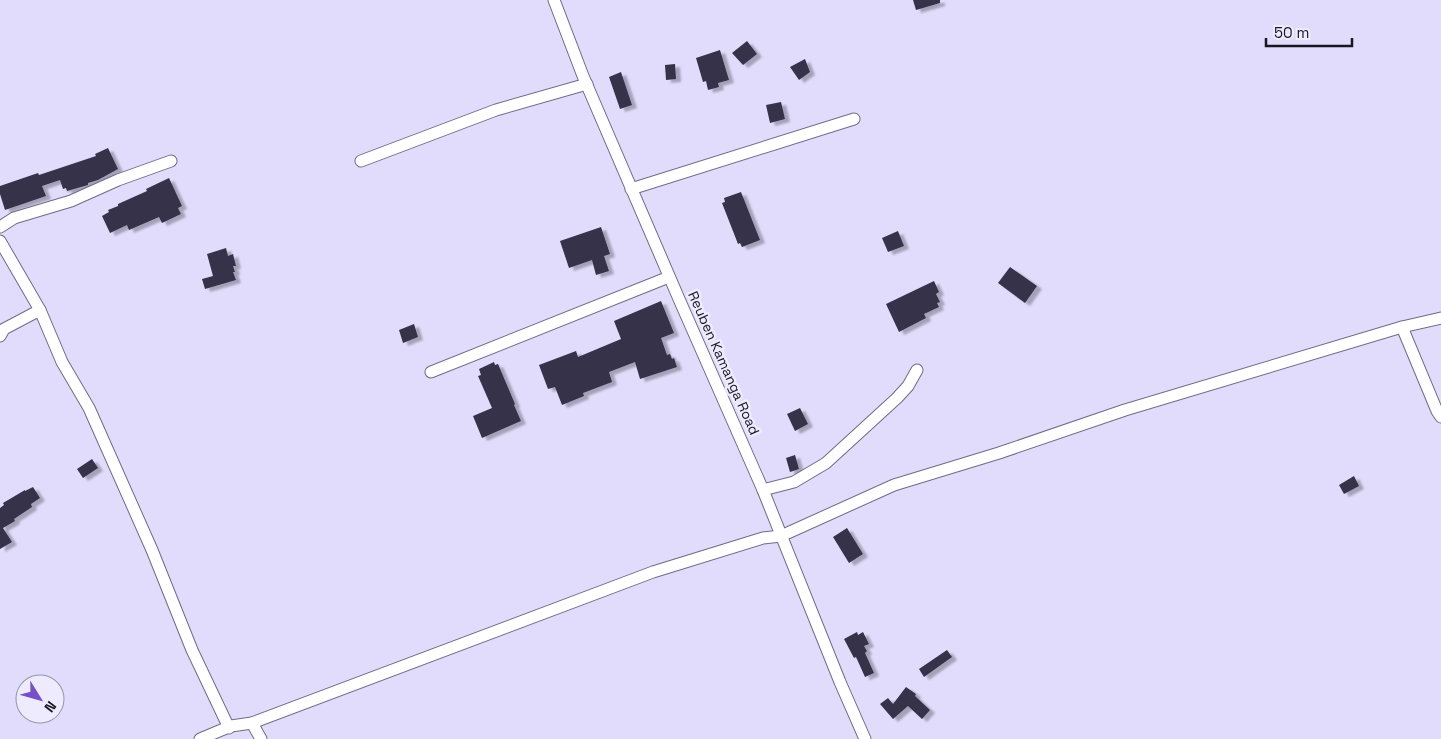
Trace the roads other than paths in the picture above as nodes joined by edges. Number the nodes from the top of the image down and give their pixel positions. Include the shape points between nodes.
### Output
1 (554, 0) edge
2 (587, 84) junction
3 (854, 119) dead end
4 (171, 161) dead end
5 (361, 161) dead end
6 (631, 188) junction
7 (0, 227) edge
8 (0, 241) edge
9 (669, 277) junction
10 (40, 310) junction
11 (1441, 318) edge
12 (1402, 327) junction
13 (0, 336) edge
14 (917, 370) dead end
15 (432, 372) dead end
16 (1441, 417) edge
17 (763, 490) junction
18 (781, 536) junction
19 (252, 723) junction
20 (229, 728) junction
21 (200, 739) edge
22 (261, 739) edge
23 (865, 739) edge

1 - 2 street, Reuben Kamanga Road
2 - 5 street via 496,110
2 - 6 street, Reuben Kamanga Road
3 - 6 street
4 - 7 street via 71,201 14,218
6 - 9 street, Reuben Kamanga Road
8 - 10 street
9 - 15 street
9 - 17 street, Reuben Kamanga Road
10 - 13 street via 4,329
10 - 20 street via 62,362 89,408 192,650
11 - 12 street
12 - 16 street
12 - 18 street via 1125,410 999,454 894,485
14 - 17 street via 897,398 826,463 794,482
17 - 18 street, Reuben Kamanga Road
18 - 19 street via 763,538 653,572
18 - 23 street, Reuben Kamanga Road
19 - 20 street
19 - 22 street
20 - 21 street

